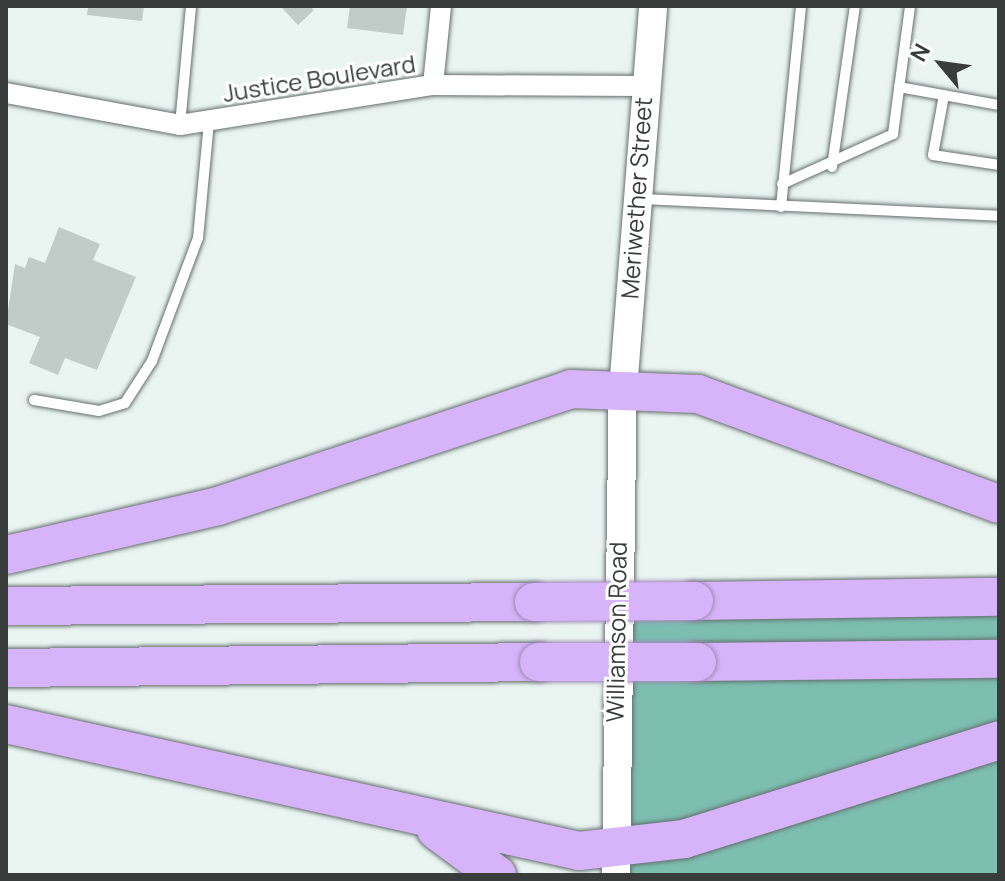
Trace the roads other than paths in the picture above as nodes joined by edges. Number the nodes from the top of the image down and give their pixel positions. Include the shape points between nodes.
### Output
1 (191, 6) edge
2 (441, 6) edge
3 (653, 6) edge
4 (801, 6) edge
5 (855, 6) edge
6 (910, 6) edge
7 (433, 85) junction
8 (643, 86) junction
9 (899, 87) junction
10 (6, 93) edge
11 (944, 95) junction
12 (999, 105) edge
13 (209, 122) junction
14 (180, 125) junction
15 (999, 165) edge
16 (832, 167) junction
17 (782, 184) junction
18 (636, 198) junction
19 (781, 207) junction
20 (999, 216) edge
21 (623, 390) junction
22 (34, 400) dead end
23 (999, 504) edge
24 (6, 555) edge
25 (999, 597) edge
26 (6, 606) edge
27 (999, 659) edge
28 (6, 668) edge
29 (6, 724) edge
30 (999, 740) edge
31 (417, 818) junction
32 (615, 863) edge
33 (497, 875) edge

1 - 14 lane
2 - 7 street
3 - 8 main road, Meriwether Street
4 - 17 lane
5 - 16 lane
6 - 9 lane
7 - 8 street, Justice Boulevard
7 - 13 street, Justice Boulevard
8 - 18 main road, Meriwether Street
9 - 11 lane
9 - 16 lane via 893,134
10 - 14 street, Justice Boulevard
11 - 12 lane
11 - 15 lane via 933,155
13 - 14 street, Justice Boulevard
13 - 22 lane via 198,238 152,361 125,403 99,411
16 - 17 lane
17 - 19 lane
18 - 19 lane
18 - 21 main road, Meriwether Street
19 - 20 lane
21 - 23 highway via 698,394
21 - 24 highway via 571,389 218,506
21 - 32 main road, Williamson Road
25 - 26 highway, bridge
27 - 28 highway, bridge
29 - 31 highway
30 - 32 highway
31 - 32 highway
31 - 33 highway

